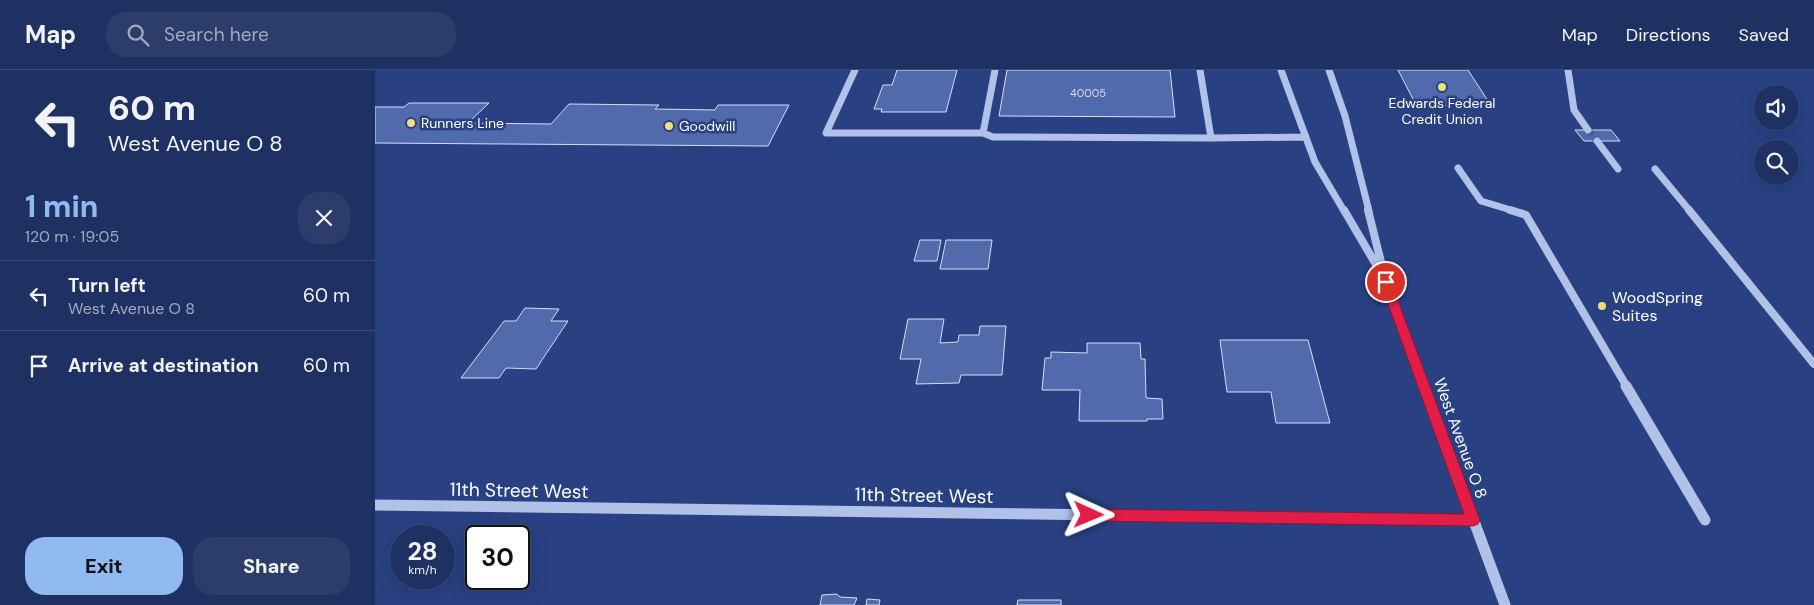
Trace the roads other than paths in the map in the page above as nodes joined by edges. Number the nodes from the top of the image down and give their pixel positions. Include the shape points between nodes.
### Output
1 (855, 70) edge
2 (995, 70) edge
3 (1200, 70) edge
4 (1281, 70) edge
5 (1329, 70) edge
6 (1568, 70) edge
7 (1588, 130) tunnel mouth
8 (983, 133) junction
9 (1306, 137) junction
10 (1211, 138) junction
11 (1597, 141) tunnel mouth
12 (1458, 168) dead end
13 (1618, 169) dead end
14 (1655, 169) dead end
15 (1386, 282) junction
16 (1814, 364) edge
17 (375, 505) edge
18 (1473, 520) junction
19 (1705, 520) dead end
20 (1505, 605) edge

1 - 8 street via 826,133
2 - 8 street
3 - 10 street
4 - 9 street, West Avenue O 8
5 - 15 street, West Avenue O 8 via 1345,116
6 - 7 street via 1574,110
8 - 10 street via 993,137
9 - 10 lane
9 - 15 street, West Avenue O 8 via 1315,162
11 - 13 street
12 - 19 street via 1481,201 1526,215
14 - 16 street
15 - 18 street, West Avenue O 8
17 - 18 street, 11th Street West
18 - 20 street, West Avenue O 8

